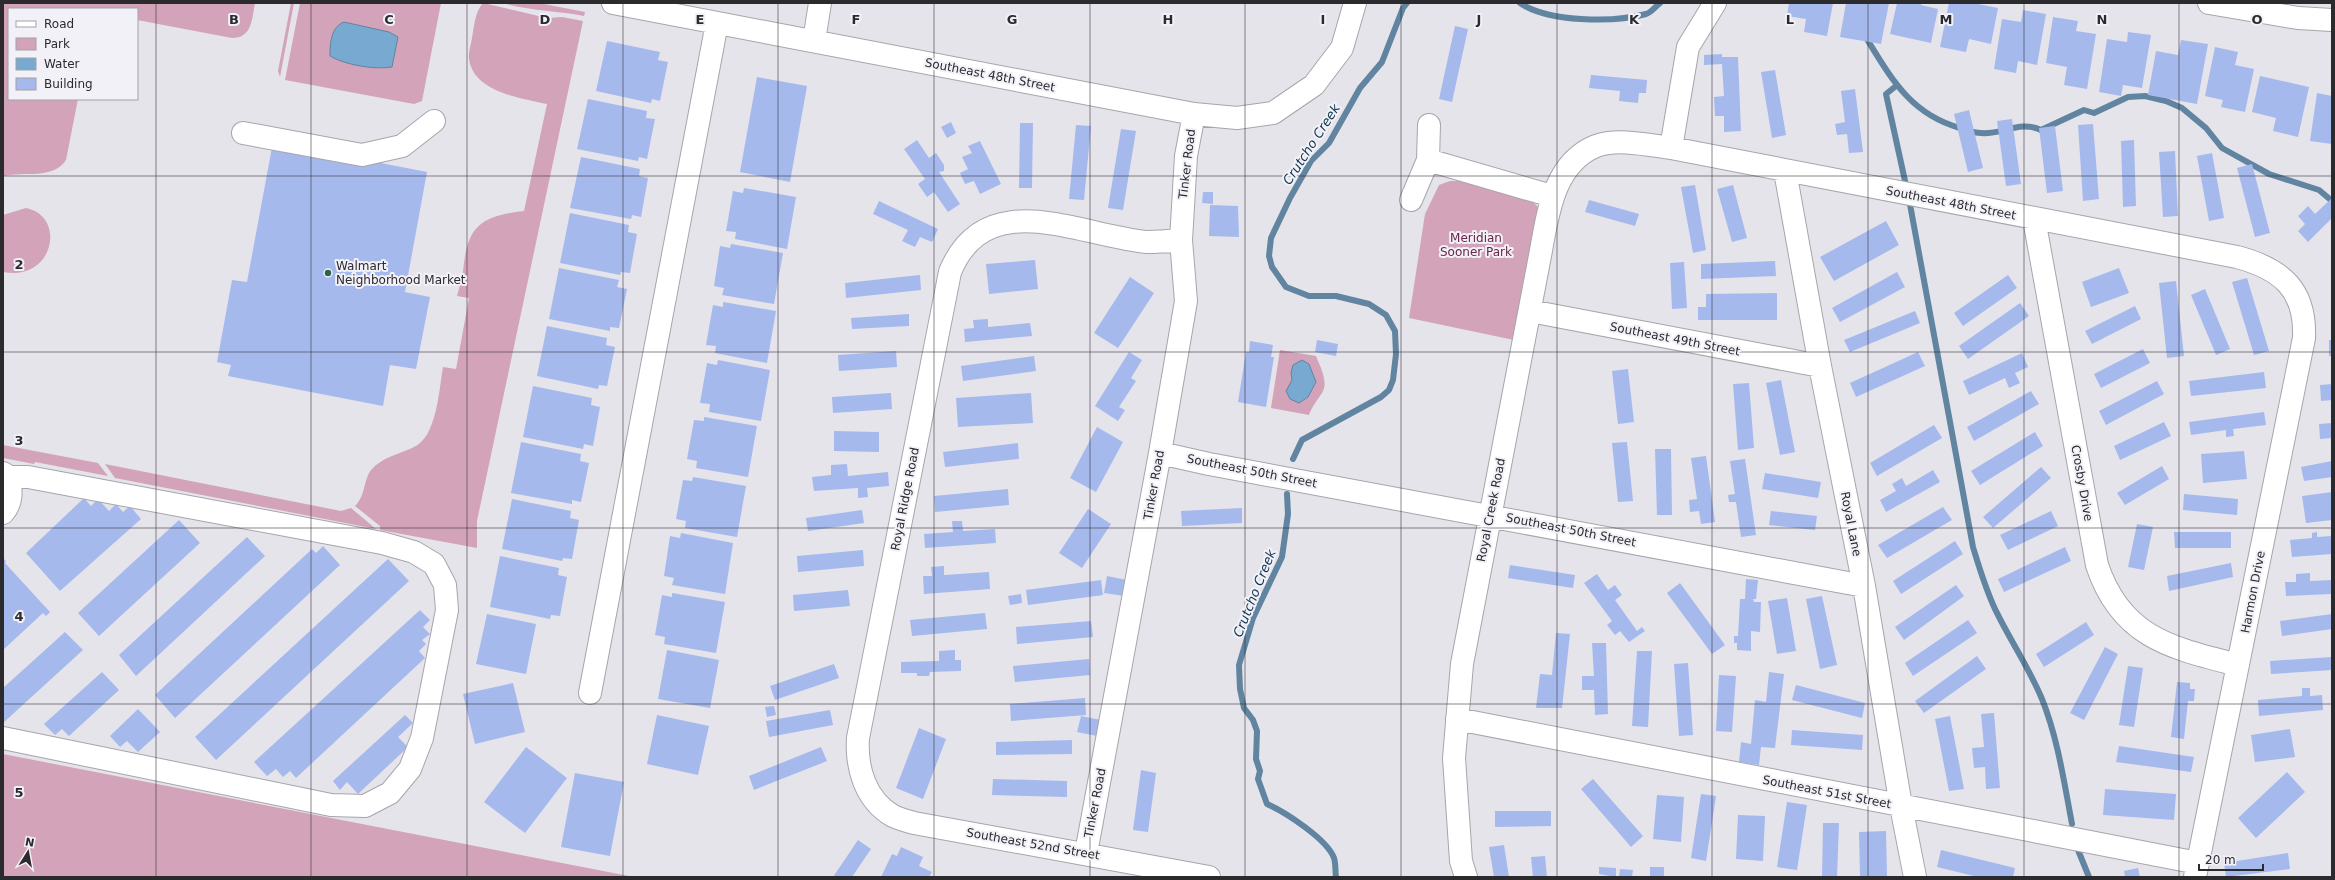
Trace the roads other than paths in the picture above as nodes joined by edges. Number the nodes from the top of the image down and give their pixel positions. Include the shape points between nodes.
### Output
1 (613, 3) edge
2 (820, 3) edge
3 (1355, 3) edge
4 (1715, 3) edge
5 (2209, 3) edge
6 (2332, 20) edge
7 (717, 23) junction
8 (814, 41) junction
9 (1194, 114) junction
10 (434, 121) dead end
11 (1429, 125) dead end
12 (243, 133) dead end
13 (1671, 148) junction
14 (1582, 154) joint
15 (1428, 160) junction
16 (1785, 171) junction
17 (1552, 196) junction
18 (1411, 200) dead end
19 (2034, 219) junction
20 (1181, 240) junction
21 (2302, 306) joint
22 (1530, 312) junction
23 (1820, 366) junction
24 (1160, 453) junction
25 (6, 475) edge
26 (3, 513) edge
27 (1490, 515) junction
28 (1864, 586) junction
29 (2238, 665) junction
30 (590, 693) dead end
31 (1457, 719) junction
32 (3, 738) edge
33 (868, 790) joint
34 (1901, 806) junction
35 (1086, 853) junction
36 (2196, 870) edge
37 (1209, 877) edge
38 (1466, 877) edge
39 (1915, 877) edge

1 - 7 street, Southeast 48th Street
2 - 8 street
3 - 9 street, Southeast 48th Street via 1342,48 1314,85 1273,113 1237,118
4 - 13 street via 1688,47
5 - 6 street via 2298,18
7 - 8 street, Southeast 48th Street
7 - 30 street
8 - 9 street, Southeast 48th Street
9 - 20 street, Tinker Road via 1186,156
10 - 12 street via 402,146 362,155
11 - 15 street
13 - 14 street, Southeast 48th Street via 1613,143 1596,146
13 - 16 street, Southeast 48th Street
14 - 17 street, Royal Creek Road via 1570,165
15 - 17 street
15 - 18 street
16 - 19 street, Southeast 48th Street
16 - 23 street, Royal Lane
17 - 22 street, Royal Creek Road
19 - 21 street, Southeast 48th Street via 2257,262 2286,281
19 - 29 street, Crosby Drive via 2097,565 2104,585 2125,617 2155,638 2192,653
20 - 24 street, Tinker Road via 1186,301
20 - 33 street, Royal Ridge Road via 1147,242 1034,221 994,225 976,235 963,247 950,272 858,738 857,758
21 - 29 street, Harmon Drive via 2304,338
22 - 23 street, Southeast 49th Street
22 - 27 street, Royal Creek Road
23 - 28 street, Royal Lane
24 - 27 street, Southeast 50th Street
24 - 35 street, Tinker Road
25 - 26 street via 12,492
25 - 32 street via 382,543 414,552 434,564 445,585 447,610 422,738 410,769 390,793 365,806 331,805
27 - 28 street, Southeast 50th Street
27 - 31 street, Royal Creek Road via 1462,664
28 - 34 street, Royal Lane
29 - 36 street, Harmon Drive
31 - 34 street, Southeast 51st Street
31 - 38 street, Royal Creek Road via 1454,758 1456,795 1461,860
33 - 35 street, Southeast 52nd Street via 879,805 893,816 914,823
34 - 36 street, Southeast 51st Street
34 - 39 street, Royal Lane
35 - 37 street, Southeast 52nd Street

